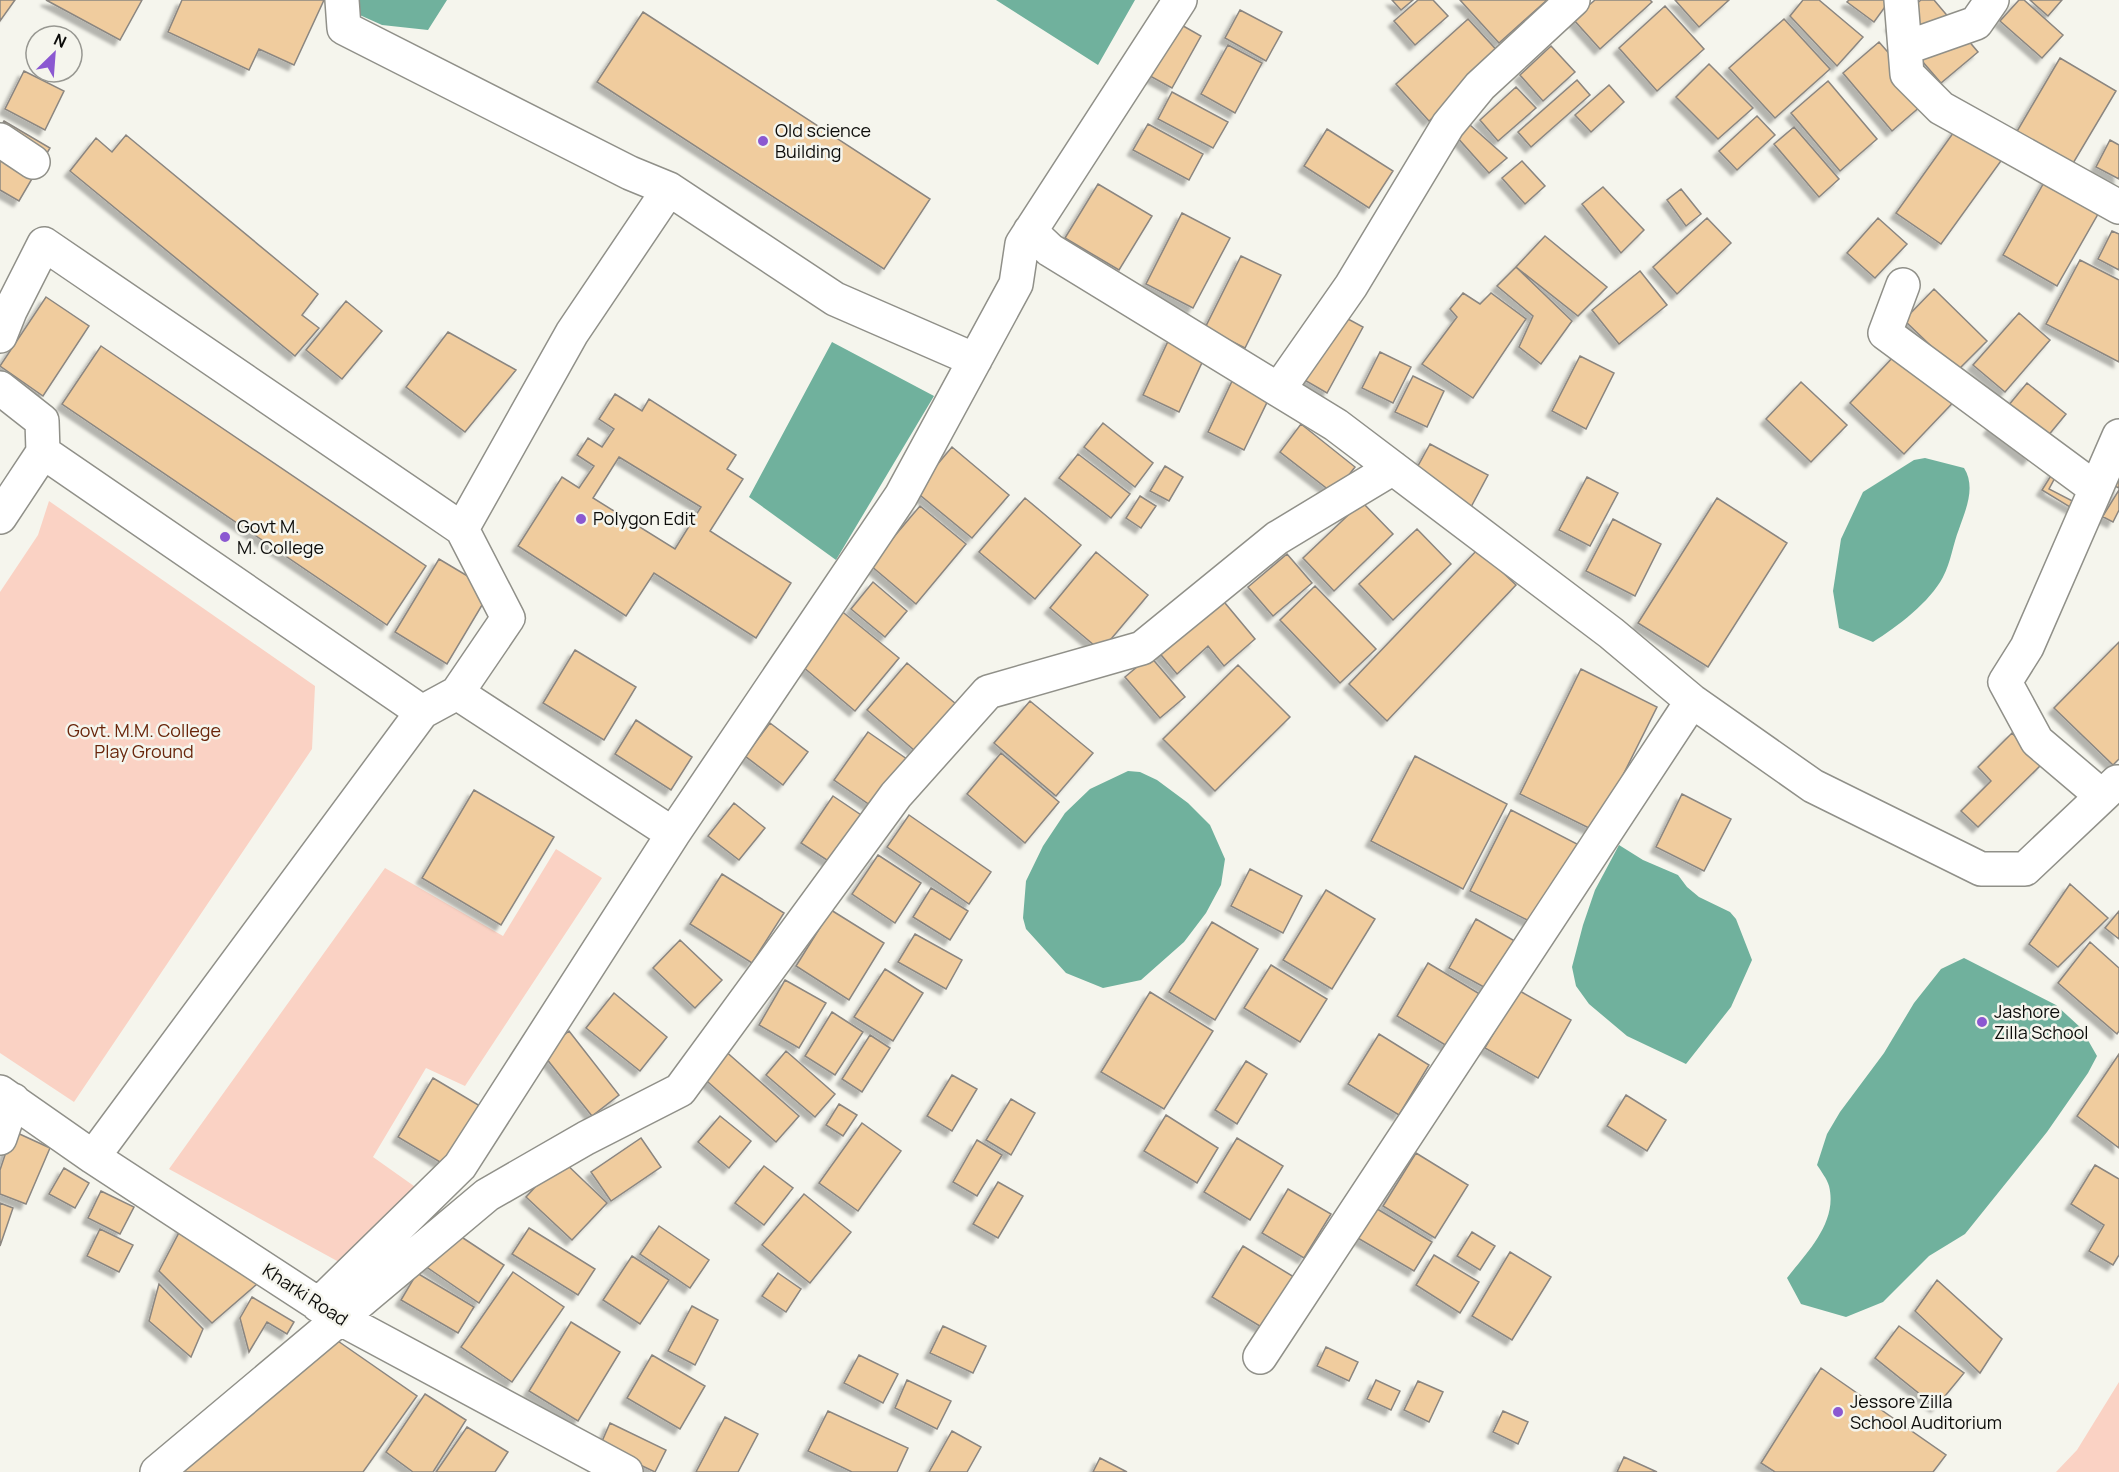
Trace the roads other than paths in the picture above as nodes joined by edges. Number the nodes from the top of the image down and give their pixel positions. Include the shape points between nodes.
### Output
1 (342, 0) edge
2 (1180, 0) edge
3 (1573, 0) edge
4 (1901, 0) edge
5 (1992, 0) edge
6 (1905, 48) junction
7 (0, 140) edge
8 (33, 162) dead end
9 (669, 189) junction
10 (2119, 207) edge
11 (1030, 231) junction
12 (1903, 285) dead end
13 (0, 336) edge
14 (975, 360) junction
15 (0, 388) edge
16 (1279, 389) junction
17 (2119, 436) edge
18 (43, 452) junction
19 (1393, 468) junction
20 (2096, 489) junction
21 (0, 517) edge
22 (462, 529) junction
23 (457, 693) junction
24 (1692, 701) junction
25 (422, 712) junction
26 (2105, 785) edge
27 (673, 834) junction
28 (6, 1096) edge
29 (0, 1138) edge
30 (93, 1157) junction
31 (329, 1312) junction
32 (1260, 1357) dead end
33 (157, 1472) edge
34 (626, 1472) edge

1 - 9 street via 344,28
2 - 11 street
3 - 16 street via 1480,86 1448,125 1351,286
4 - 6 street
5 - 6 street via 1976,23
6 - 10 street via 1907,74 1941,108
7 - 8 street
9 - 14 street via 835,299
9 - 22 street via 572,333
11 - 14 street via 1022,243 1016,284
11 - 16 street via 1050,250
12 - 20 street via 1885,333
13 - 22 street via 44,244
14 - 27 street via 901,496
15 - 18 street via 42,421
16 - 19 street
17 - 20 street
18 - 21 street
18 - 25 street
19 - 24 street via 1611,633
19 - 31 street via 1277,538 1142,648 988,692 896,795 680,1090 488,1195
20 - 26 street via 2027,647 2005,682 2037,741
22 - 23 street via 508,618
23 - 25 street
23 - 27 street
24 - 26 street via 1813,786 1981,869 2025,869 2117,782
24 - 32 street
25 - 30 street
27 - 31 street via 460,1166
28 - 29 street
28 - 30 street, Kharki Road
30 - 31 street, Kharki Road
31 - 33 street
31 - 34 street, Kharki Road

